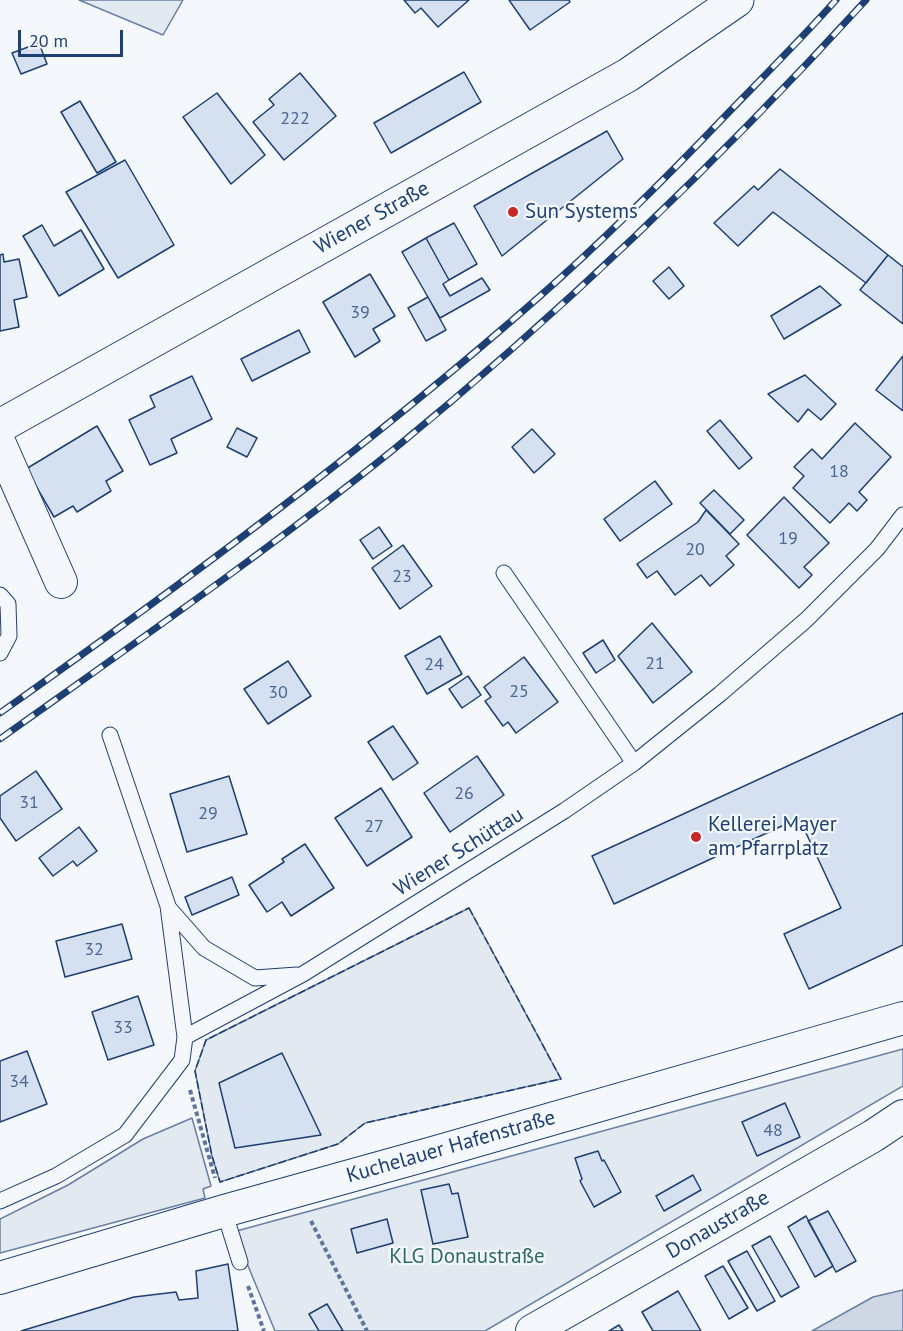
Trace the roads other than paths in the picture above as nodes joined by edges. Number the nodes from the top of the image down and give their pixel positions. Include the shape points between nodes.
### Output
1 (737, 0) edge
2 (0, 426) edge
3 (0, 444) edge
4 (903, 514) edge
5 (504, 573) dead end
6 (61, 582) dead end
7 (3, 604) edge
8 (0, 653) edge
9 (110, 735) dead end
10 (634, 762) junction
11 (168, 906) junction
12 (303, 974) junction
13 (903, 1018) edge
14 (185, 1037) junction
15 (903, 1116) edge
16 (0, 1201) edge
17 (224, 1211) junction
18 (240, 1262) road end
19 (0, 1278) edge
20 (532, 1331) edge

1 - 2 main road, Wiener Straße via 628,75
3 - 6 street
4 - 10 lane, Wiener Schüttau via 877,549 807,620
5 - 10 lane
7 - 8 lane via 9,636
9 - 11 lane, Wiener Schüttau
10 - 12 lane, Wiener Schüttau via 564,811
11 - 12 lane, Wiener Schüttau via 204,948 255,978
11 - 14 lane, Wiener Schüttau
12 - 14 lane, Wiener Schüttau
13 - 17 street, Kuchelauer Hafenstraße
14 - 16 lane, Wiener Schüttau via 182,1060 125,1134 56,1176
15 - 20 street, Donaustraße
17 - 18 lane
17 - 19 street, Kuchelauer Hafenstraße

